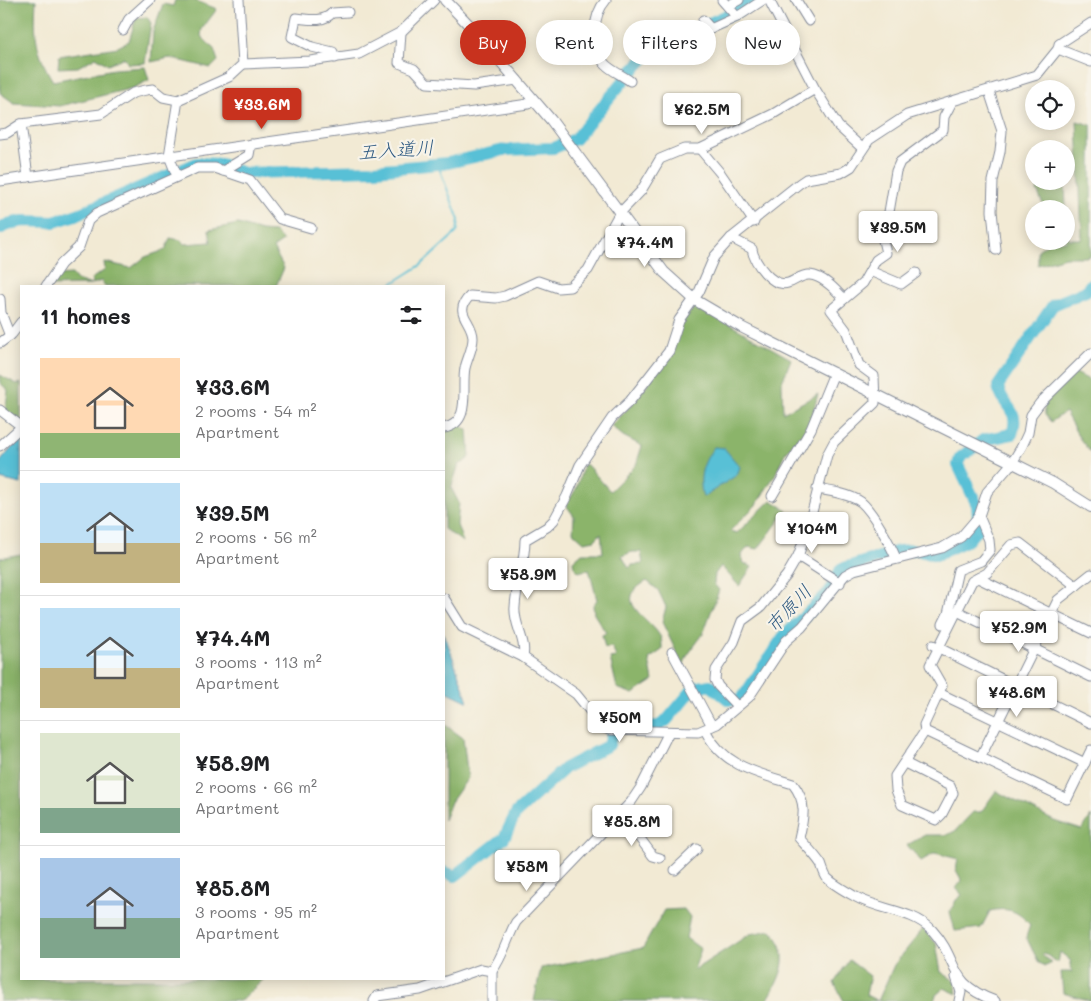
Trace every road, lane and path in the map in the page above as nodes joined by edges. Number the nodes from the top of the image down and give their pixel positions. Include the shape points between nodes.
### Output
1 (150, 0) edge
2 (238, 0) edge
3 (434, 0) edge
4 (447, 0) edge
5 (606, 0) edge
6 (739, 0) edge
7 (764, 0) edge
8 (796, 0) edge
9 (725, 3) edge
10 (348, 12) dead end
11 (737, 17) junction
12 (809, 21) dead end
13 (1091, 24) edge
14 (716, 27) edge
15 (122, 30) dead end
16 (401, 32) junction
17 (1058, 50) junction
18 (336, 58) junction
19 (1091, 62) edge
20 (243, 64) junction
21 (517, 80) junction
22 (630, 81) dead end
23 (815, 89) junction
24 (989, 91) junction
25 (533, 99) junction
26 (178, 100) junction
27 (952, 102) junction
28 (21, 124) junction
29 (0, 134) edge
30 (252, 144) junction
31 (862, 148) junction
32 (700, 150) junction
33 (169, 156) junction
34 (218, 158) dead end
35 (219, 169) junction
36 (177, 176) junction
37 (28, 177) junction
38 (0, 181) edge
39 (619, 214) junction
40 (754, 222) junction
41 (310, 228) dead end
42 (731, 238) junction
43 (996, 250) dead end
44 (870, 271) junction
45 (916, 273) dead end
46 (47, 285) edge
47 (0, 299) edge
48 (844, 299) junction
49 (695, 300) junction
50 (20, 323) edge
51 (10, 336) junction
52 (0, 343) edge
53 (1091, 353) edge
54 (834, 373) junction
55 (876, 395) junction
56 (0, 410) edge
57 (20, 426) edge
58 (20, 428) edge
59 (445, 428) edge
60 (0, 446) edge
61 (1012, 463) junction
62 (817, 489) junction
63 (772, 496) dead end
64 (1091, 507) edge
65 (979, 516) junction
66 (798, 556) junction
67 (896, 558) junction
68 (1091, 574) edge
69 (978, 578) junction
70 (840, 583) junction
71 (1076, 586) junction
72 (445, 600) edge
73 (957, 611) junction
74 (1051, 614) junction
75 (1091, 633) edge
76 (938, 647) junction
77 (1034, 649) junction
78 (672, 652) dead end
79 (523, 657) junction
80 (1091, 677) edge
81 (1016, 686) junction
82 (939, 692) junction
83 (737, 706) junction
84 (998, 722) junction
85 (1091, 723) edge
86 (708, 728) junction
87 (925, 731) junction
88 (669, 732) junction
89 (1091, 750) edge
90 (980, 758) junction
91 (905, 763) junction
92 (1084, 763) junction
93 (621, 813) junction
94 (697, 850) dead end
95 (660, 858) dead end
96 (675, 870) dead end
97 (492, 972) junction
98 (956, 974) junction
99 (374, 1001) edge
100 (492, 1001) edge
101 (959, 1001) edge
102 (995, 1001) edge

1 - 15 street
2 - 20 street
3 - 16 street
4 - 21 street
5 - 22 street via 596,16 596,42 605,64
6 - 9 street
7 - 11 street
7 - 23 street
8 - 12 street
9 - 11 street
10 - 18 street via 332,13 328,18 315,20 296,18 292,37 312,47 333,52
11 - 14 street
13 - 17 street via 1059,44
16 - 18 street via 359,54
16 - 21 street via 399,63 414,69 427,83 474,86
17 - 19 street
17 - 24 street via 1037,75
18 - 20 street
20 - 26 street via 229,77
21 - 25 street
23 - 31 street via 838,126
23 - 32 street
24 - 27 street
24 - 43 street via 1002,131 993,180
25 - 30 street via 528,104
25 - 39 street
26 - 28 street via 163,97 152,89 133,93 101,114
26 - 33 street
27 - 31 street via 907,114
27 - 44 street via 944,117 943,130 900,162 896,170 888,218 880,232 886,253 876,260
28 - 29 street
28 - 37 street
30 - 33 street
30 - 35 street via 249,155
31 - 40 street via 851,167 841,173 806,179
32 - 39 street via 684,148 660,159 641,191
32 - 40 street
33 - 36 street
33 - 37 street
34 - 35 street
35 - 36 street via 197,168
35 - 41 street via 250,180 280,219
36 - 46 street via 97,213 88,222 79,247 61,264
37 - 38 street
39 - 49 street via 664,272
39 - 59 street via 588,270 570,287 558,288 538,281 505,296 470,296 464,301 463,312 472,329 473,339 465,370 464,400 459,422
40 - 42 street
42 - 48 street via 752,249 754,259 775,281 790,283 810,275 834,288
42 - 49 street via 714,256
44 - 45 street via 901,284
44 - 48 street via 863,283
47 - 51 street
48 - 55 street via 831,310 846,330 859,365 874,376
49 - 54 street
49 - 79 street via 679,320 669,350 630,401 612,418 580,466 554,520 525,540 514,608
50 - 51 street
51 - 52 street
53 - 61 street via 1031,415 1028,433
54 - 55 street
54 - 63 street via 811,429
55 - 61 street
55 - 62 street via 875,403 834,442
56 - 57 street
58 - 60 street
61 - 64 street
61 - 65 street via 987,492
62 - 66 street via 808,531
62 - 67 street via 833,491 861,502 888,539
65 - 67 street via 969,530 947,545
65 - 76 street via 990,540 990,550 981,561 958,570 948,614 933,645
66 - 70 street
66 - 83 street via 787,576 760,607 742,621 734,642 716,670 718,686
67 - 70 street via 845,574
68 - 71 street
69 - 71 street via 987,573 1011,545 1020,543
69 - 73 street via 972,581
69 - 74 street
70 - 83 street via 786,641 749,697
71 - 74 street via 1058,600
72 - 79 street via 462,627
73 - 76 street
73 - 77 street
74 - 75 street
74 - 77 street
76 - 81 street
76 - 82 street via 930,665 942,686
77 - 80 street
77 - 81 street
78 - 86 street
79 - 88 street via 576,694 604,728
81 - 84 street
81 - 85 street
82 - 84 street
82 - 87 street via 924,725
83 - 86 street
84 - 90 street
84 - 92 street
86 - 88 street
86 - 98 street via 713,746 744,769 792,784 803,801 804,816 799,838 820,863 826,876 854,896 930,928 941,941
87 - 90 street
87 - 91 street
88 - 93 street via 641,787
89 - 92 street
90 - 92 street via 1067,799
91 - 91 street via 895,776 902,805 936,820 953,793 950,786
93 - 95 street via 653,856
93 - 97 street via 516,922
94 - 96 street
97 - 99 street via 482,969 420,990 377,996
97 - 100 street
98 - 101 street via 961,992
98 - 102 street via 967,988

